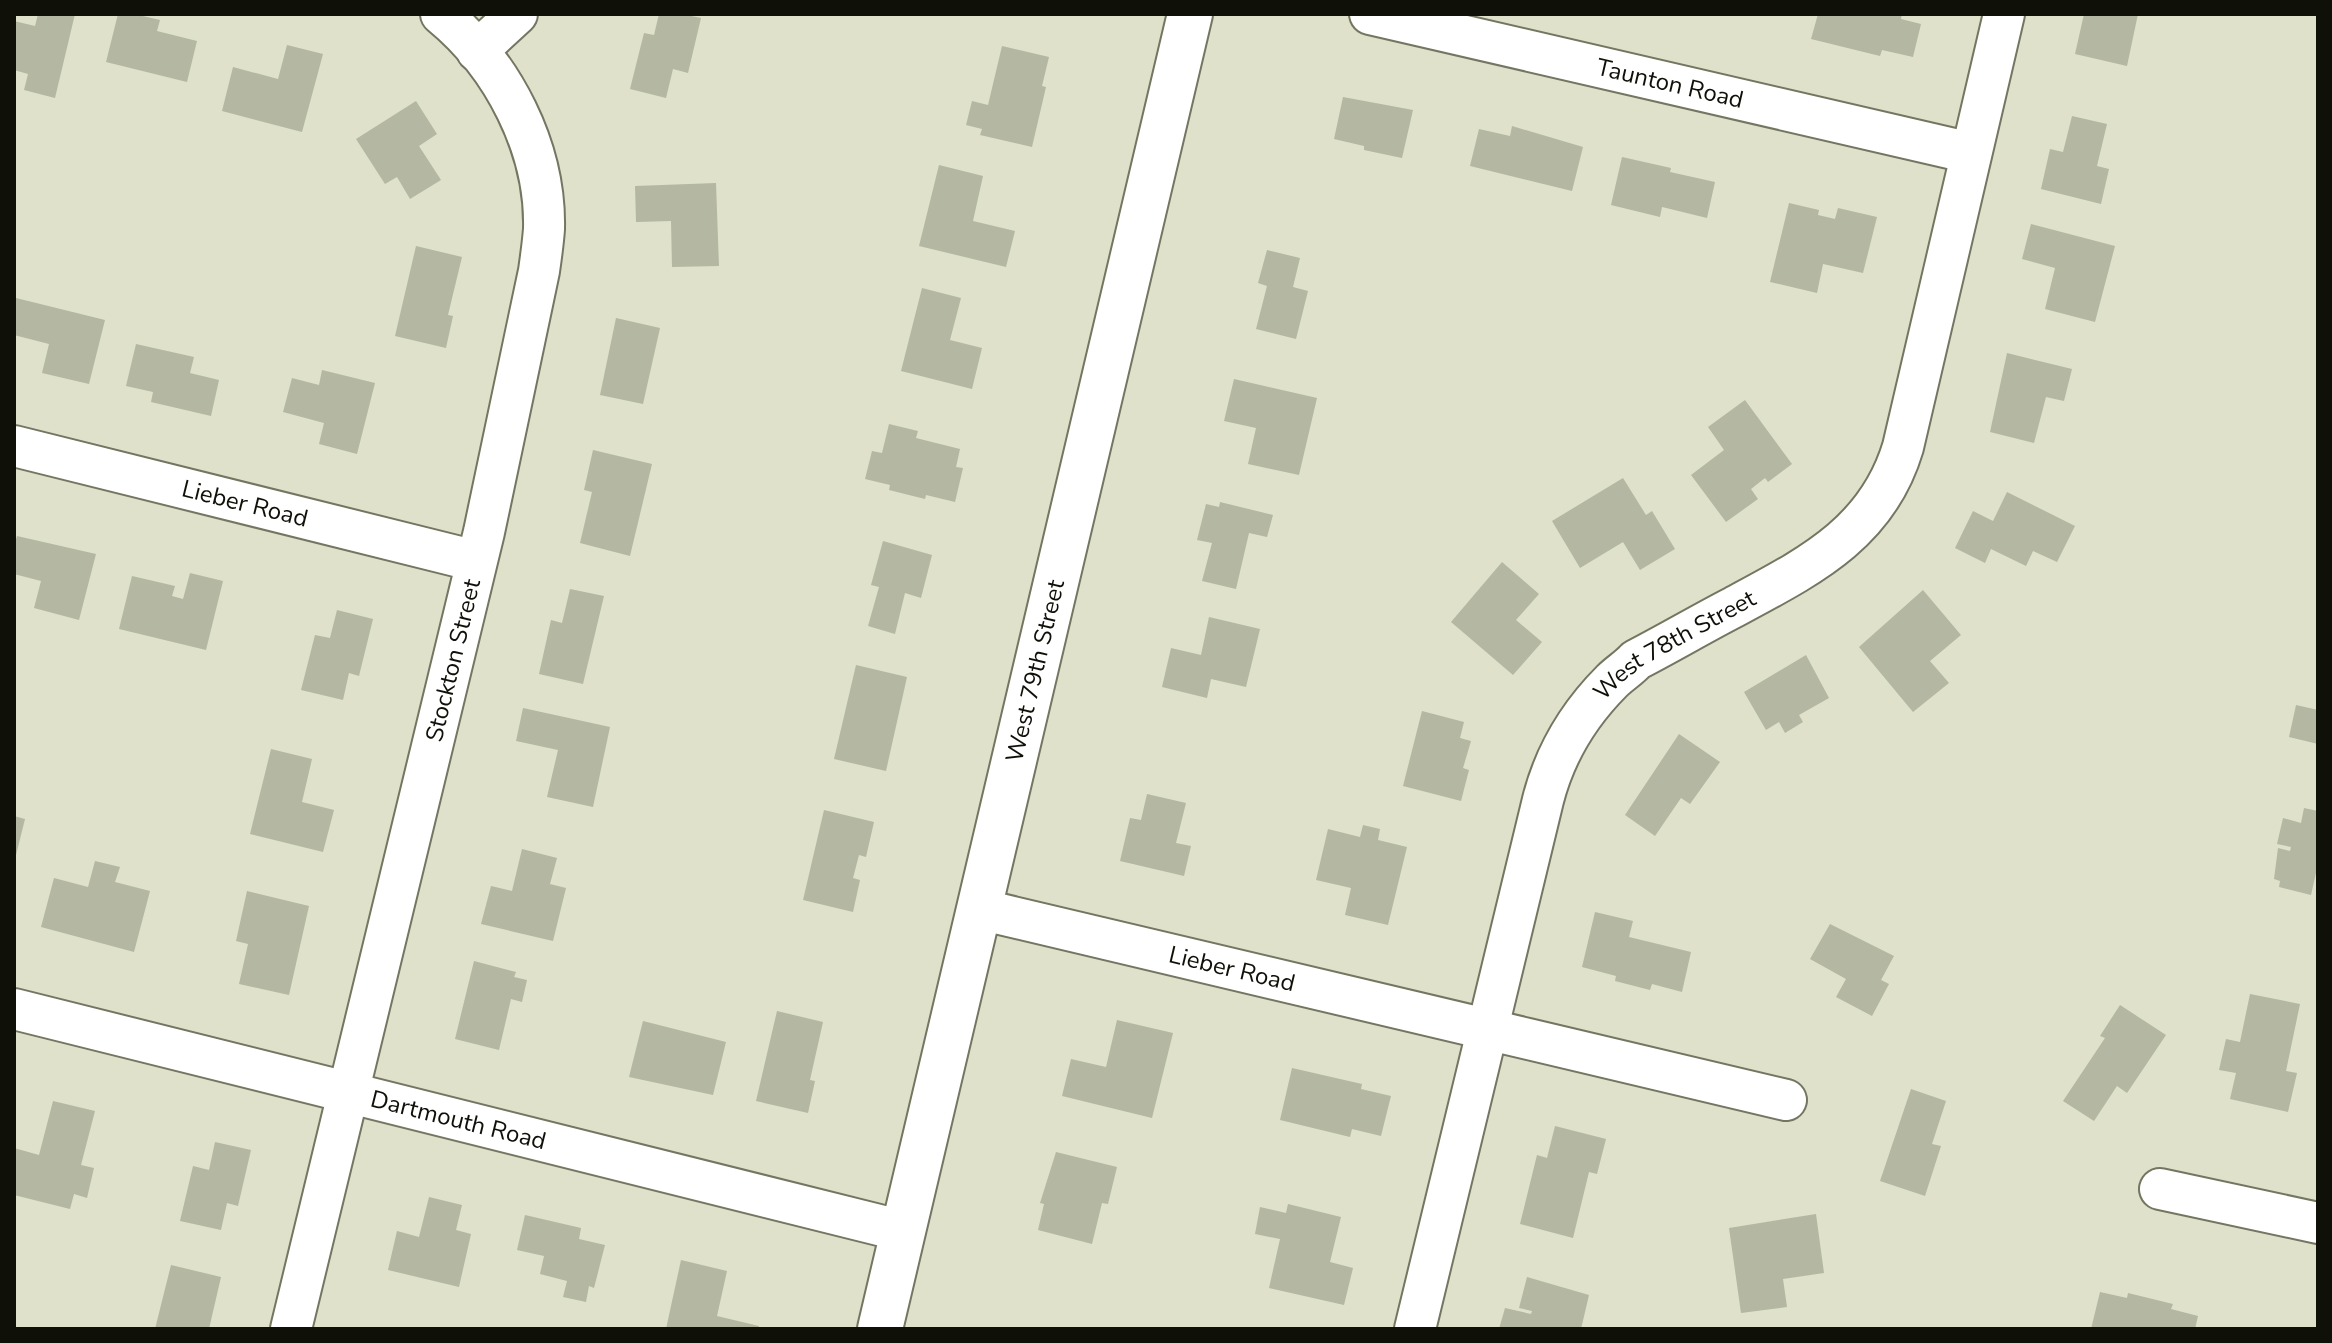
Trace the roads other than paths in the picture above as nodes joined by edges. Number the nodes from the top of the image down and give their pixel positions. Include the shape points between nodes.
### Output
1 (441, 14) edge
2 (517, 14) edge
3 (1190, 14) edge
4 (1370, 14) edge
5 (2004, 14) edge
6 (477, 51) junction
7 (1971, 153) junction
8 (14, 446) edge
9 (476, 561) junction
10 (979, 909) junction
11 (14, 1009) edge
12 (1486, 1028) junction
13 (348, 1093) junction
14 (1786, 1100) dead end
15 (2160, 1189) dead end
16 (2318, 1223) edge
17 (903, 1231) junction
18 (291, 1329) edge
19 (880, 1329) edge
20 (1415, 1329) edge

1 - 6 street
2 - 6 street
3 - 10 main road, West 79th Street
4 - 7 street, Taunton Road
5 - 7 street, West 78th Street
6 - 9 street, Stockton Street via 504,87 524,127 537,169 544,228
7 - 12 street, West 78th Street via 1903,447 1892,475 1868,513 1826,556 1636,660 1586,709 1550,772
8 - 9 street, Lieber Road
9 - 13 street, Stockton Street
10 - 12 street, Lieber Road
10 - 17 main road, West 79th Street
11 - 13 street, Dartmouth Road
12 - 14 street, Lieber Road
12 - 20 street, West 78th Street
13 - 17 street, Dartmouth Road
13 - 18 street, Stockton Street
15 - 16 street
17 - 19 main road, West 79th Street

